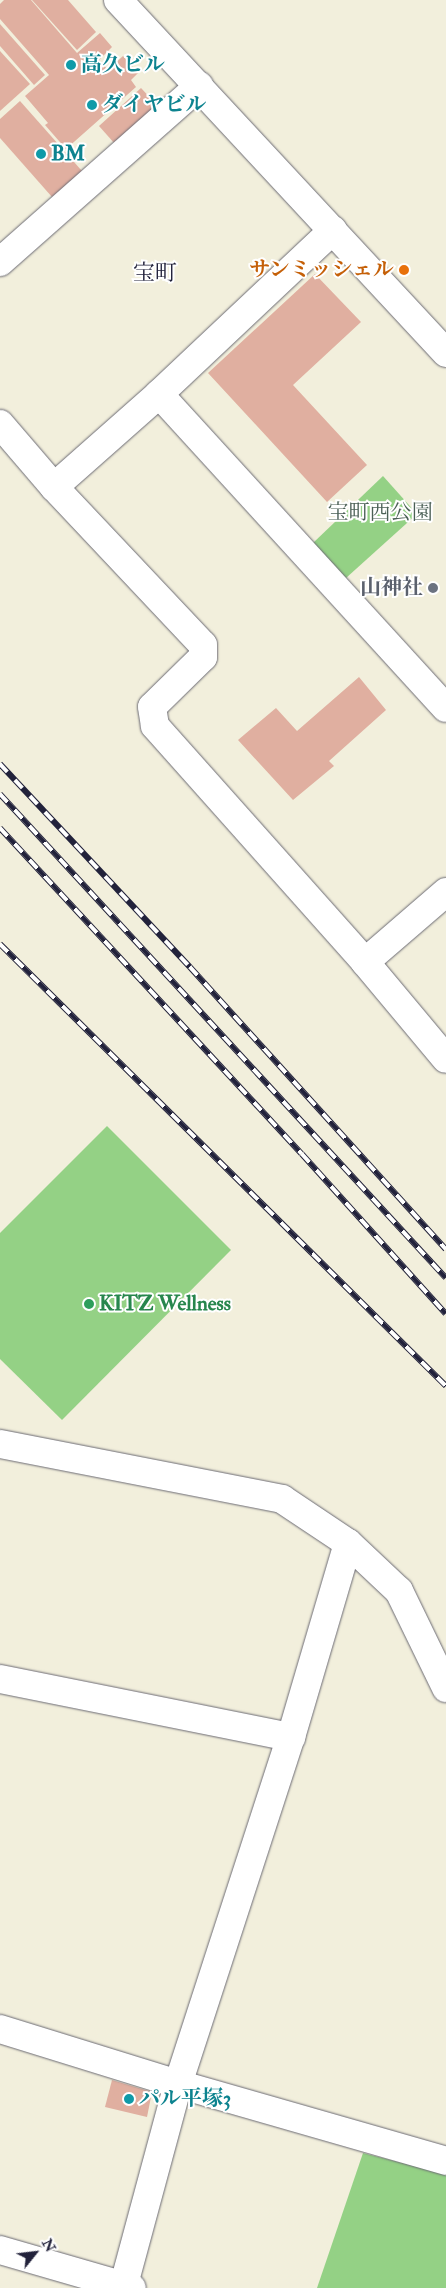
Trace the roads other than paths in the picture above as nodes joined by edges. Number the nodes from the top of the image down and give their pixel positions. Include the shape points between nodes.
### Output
1 (118, 0) edge
2 (199, 86) junction
3 (333, 230) junction
4 (0, 262) edge
5 (441, 337) edge
6 (159, 394) junction
7 (0, 424) edge
8 (54, 487) junction
9 (446, 708) edge
10 (446, 892) edge
11 (365, 962) junction
12 (446, 1059) edge
13 (0, 1444) edge
14 (348, 1543) junction
15 (0, 1679) edge
16 (446, 1688) edge
17 (290, 1737) junction
18 (0, 2029) edge
19 (178, 2084) junction
20 (446, 2161) edge
21 (0, 2250) edge
22 (127, 2287) edge

1 - 2 street
2 - 3 street
2 - 4 street
3 - 5 street
3 - 6 street
6 - 8 street
6 - 9 street
7 - 8 street
8 - 11 street via 203,645 203,657 152,707 155,726
10 - 11 street
11 - 12 street
13 - 14 street via 282,1499
14 - 16 street via 399,1591
14 - 17 street
15 - 17 street
17 - 19 street
18 - 19 street
19 - 20 street
19 - 22 street
21 - 22 street

